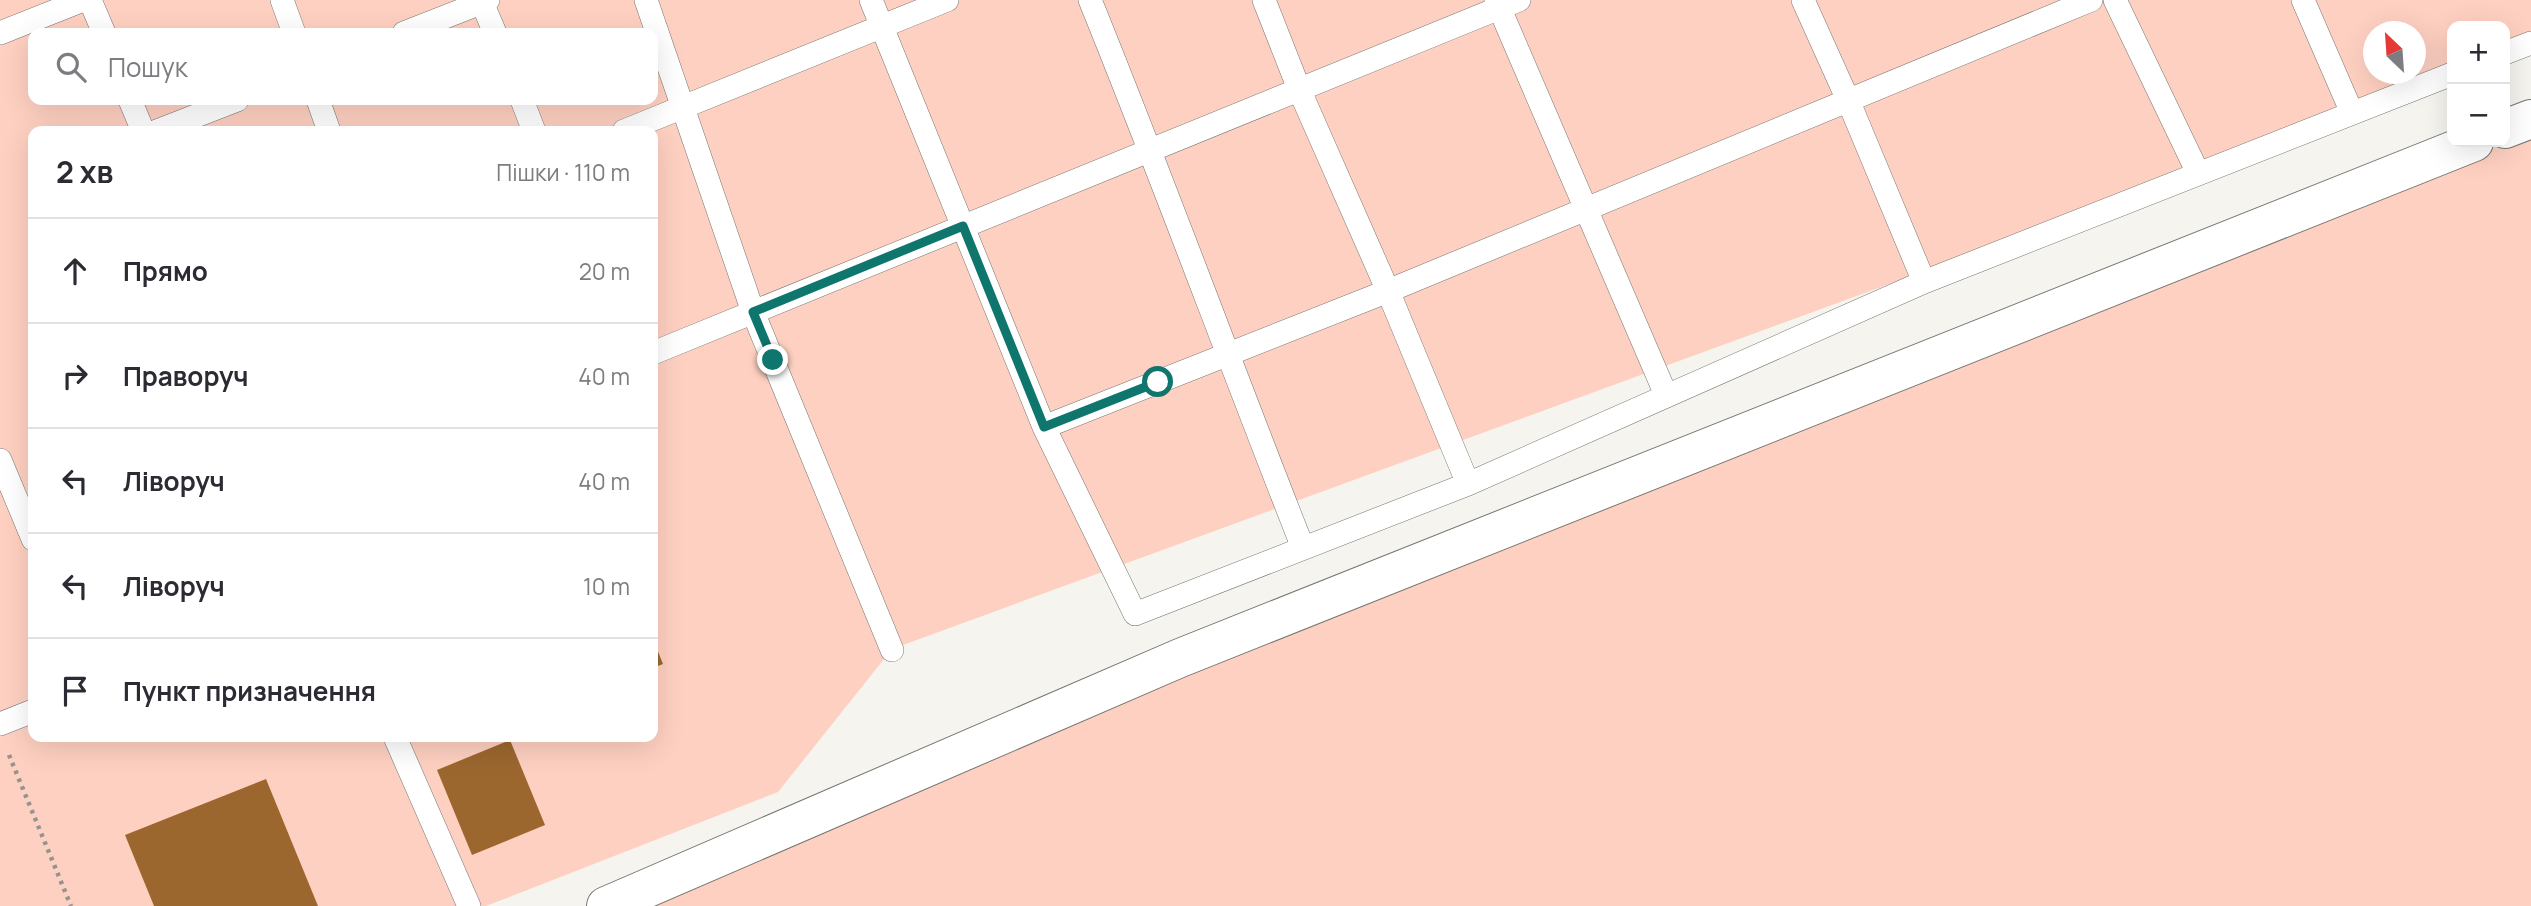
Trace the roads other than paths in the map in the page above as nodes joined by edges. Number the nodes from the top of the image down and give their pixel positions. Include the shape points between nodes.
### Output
1 (83, 0) edge
2 (90, 0) edge
3 (282, 0) edge
4 (646, 0) edge
5 (871, 0) edge
6 (947, 0) edge
7 (1090, 0) edge
8 (1264, 0) edge
9 (1803, 0) edge
10 (2091, 0) edge
11 (2115, 0) edge
12 (2303, 0) edge
13 (484, 1) edge
14 (1504, 3) edge
15 (882, 26) junction
16 (102, 28) edge
17 (292, 28) edge
18 (416, 28) edge
19 (493, 28) edge
20 (656, 28) edge
21 (0, 33) edge
22 (658, 35) edge
23 (2531, 43) edge
24 (2510, 51) edge
25 (2447, 76) edge
26 (1299, 89) junction
27 (1848, 100) junction
28 (133, 105) edge
29 (224, 105) edge
30 (320, 105) edge
31 (524, 105) edge
32 (683, 107) junction
33 (2352, 113) junction
34 (2531, 119) edge
35 (141, 126) edge
36 (171, 126) edge
37 (327, 126) edge
38 (532, 126) edge
39 (636, 126) edge
40 (2510, 127) edge
41 (2460, 147) edge
42 (1151, 150) junction
43 (2198, 173) junction
44 (1586, 209) junction
45 (963, 226) junction
46 (1924, 282) junction
47 (1388, 291) junction
48 (753, 312) junction
49 (658, 351) edge
50 (1226, 355) junction
51 (1666, 395) junction
52 (1044, 427) junction
53 (0, 460) edge
54 (1468, 484) junction
55 (28, 527) edge
56 (1303, 548) junction
57 (892, 650) dead end
58 (28, 715) edge
59 (3, 734) edge
60 (397, 742) edge
61 (469, 906) edge
62 (606, 906) edge

1 - 21 lane
2 - 16 lane
3 - 17 lane
4 - 20 lane
5 - 15 lane
6 - 15 lane
7 - 42 lane
8 - 26 lane
9 - 27 lane
10 - 27 lane
11 - 43 lane
12 - 33 lane
13 - 18 lane
13 - 19 lane
14 - 26 lane
14 - 44 lane
15 - 32 lane
15 - 45 lane
22 - 32 lane
23 - 24 lane
25 - 33 lane
26 - 42 lane
26 - 47 lane
27 - 44 lane
27 - 46 lane
28 - 35 lane
29 - 36 lane
30 - 37 lane
31 - 38 lane
32 - 39 lane
32 - 48 lane
33 - 43 lane
34 - 40 street
41 - 62 street via 1180,659
42 - 45 lane
42 - 50 lane
43 - 46 lane
44 - 47 lane
44 - 51 lane
45 - 48 lane
45 - 52 lane
46 - 51 lane
47 - 50 lane
47 - 54 lane
48 - 49 lane
48 - 57 lane
50 - 52 lane
50 - 56 lane
51 - 54 lane
52 - 56 lane via 1135,614
53 - 55 lane
54 - 56 lane
58 - 59 lane
60 - 61 lane

